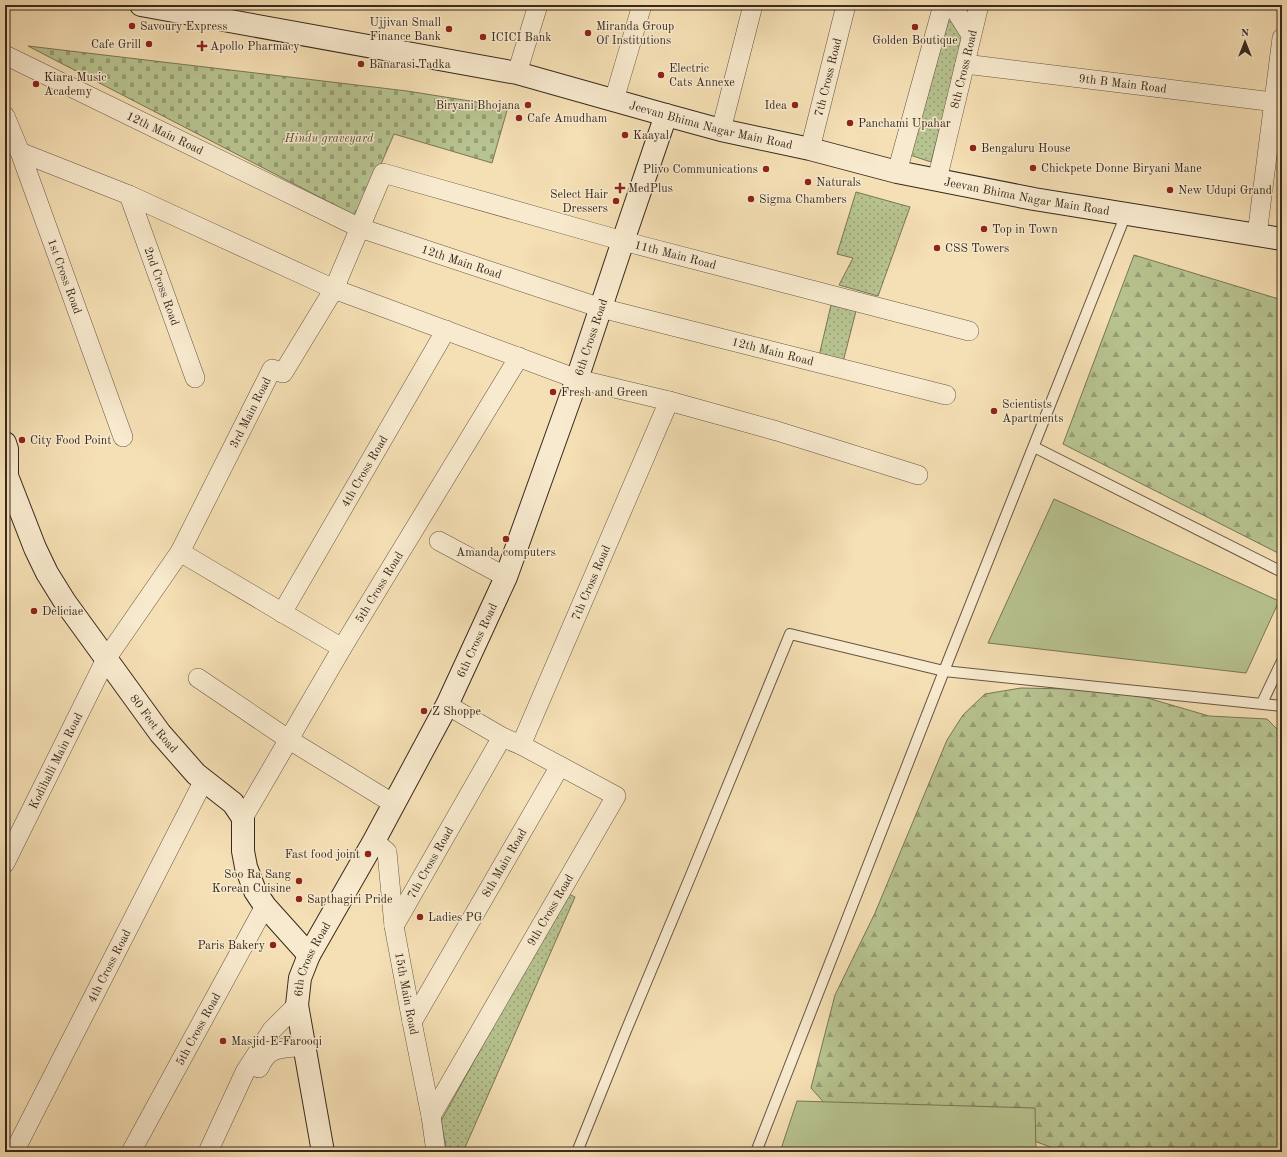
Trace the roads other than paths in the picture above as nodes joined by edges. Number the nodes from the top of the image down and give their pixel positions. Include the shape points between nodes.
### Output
1 (145, 5) edge
2 (538, 5) edge
3 (642, 5) edge
4 (753, 5) edge
5 (846, 5) edge
6 (943, 5) edge
7 (952, 5) edge
8 (979, 5) edge
9 (972, 35) junction
10 (1282, 38) edge
11 (5, 55) edge
12 (964, 64) junction
13 (517, 73) junction
14 (614, 100) junction
15 (1278, 103) edge
16 (666, 115) junction
17 (5, 116) edge
18 (721, 130) junction
19 (810, 149) junction
20 (20, 152) junction
21 (897, 172) junction
22 (383, 173) joint
23 (937, 180) junction
24 (129, 195) junction
25 (1126, 214) junction
26 (360, 228) junction
27 (1257, 235) junction
28 (1282, 239) edge
29 (623, 241) junction
30 (334, 289) junction
31 (601, 308) junction
32 (446, 330) junction
33 (969, 331) dead end
34 (519, 357) junction
35 (194, 378) dead end
36 (577, 379) junction
37 (946, 395) dead end
38 (669, 401) junction
39 (123, 437) dead end
40 (5, 443) edge
41 (1034, 447) junction
42 (918, 475) dead end
43 (6, 477) edge
44 (439, 541) dead end
45 (180, 552) junction
46 (1282, 572) edge
47 (506, 577) junction
48 (282, 613) junction
49 (342, 648) junction
50 (106, 659) junction
51 (1282, 661) edge
52 (944, 671) junction
53 (198, 678) dead end
54 (1262, 703) junction
55 (447, 704) junction
56 (1282, 706) edge
57 (502, 737) junction
58 (288, 739) junction
59 (522, 745) junction
60 (560, 766) junction
61 (204, 780) junction
62 (394, 804) junction
63 (243, 818) junction
64 (374, 841) junction
65 (5, 863) edge
66 (265, 906) junction
67 (394, 926) junction
68 (309, 955) junction
69 (297, 1005) junction
70 (412, 1022) junction
71 (304, 1046) junction
72 (431, 1116) junction
73 (14, 1152) edge
74 (131, 1152) edge
75 (208, 1152) edge
76 (222, 1152) edge
77 (323, 1152) edge
78 (436, 1152) edge
79 (577, 1152) edge
80 (756, 1152) edge

1 - 13 street, Jeevan Bhima Nagar Main Road
2 - 13 street
3 - 14 street
4 - 18 street
5 - 19 street, 7th Cross Road
6 - 21 street
7 - 9 street
8 - 9 street, 8th Cross Road
9 - 12 street, 8th Cross Road
10 - 15 street
11 - 26 street, 12th Main Road
12 - 15 street, 9th B Main Road
12 - 23 street, 8th Cross Road
13 - 14 street, Jeevan Bhima Nagar Main Road
14 - 16 street, Jeevan Bhima Nagar Main Road
15 - 27 street
16 - 18 street, Jeevan Bhima Nagar Main Road
16 - 29 street, 6th Cross Road
17 - 20 street, 1st Cross Road
18 - 19 street, Jeevan Bhima Nagar Main Road
19 - 21 street, Jeevan Bhima Nagar Main Road
20 - 24 street
20 - 39 street, 1st Cross Road
21 - 23 street, Jeevan Bhima Nagar Main Road
22 - 26 street, 3rd Main Road
22 - 29 street, 11th Main Road
23 - 25 street, Jeevan Bhima Nagar Main Road
24 - 30 street
24 - 35 street, 2nd Cross Road
25 - 27 street, Jeevan Bhima Nagar Main Road
25 - 41 lane
26 - 30 street, 3rd Main Road
26 - 31 street, 12th Main Road
27 - 28 street, Jeevan Bhima Nagar Main Road
29 - 31 street, 6th Cross Road
29 - 33 street, 11th Main Road
30 - 32 street
30 - 45 street, 3rd Main Road via 283,374 272,369
31 - 36 street, 6th Cross Road
31 - 37 street, 12th Main Road
32 - 34 street
32 - 48 street, 4th Cross Road
34 - 36 street
34 - 49 street, 5th Cross Road
36 - 38 street
36 - 47 street, 6th Cross Road
38 - 42 street via 784,433
38 - 59 street, 7th Cross Road
40 - 43 street, 80 Feet Road
41 - 46 lane
41 - 52 lane
43 - 50 street, 80 Feet Road via 47,573 64,602
44 - 47 street
45 - 48 street
45 - 50 street, 3rd Main Road
47 - 55 street, 6th Cross Road
48 - 49 street
49 - 58 street, 5th Cross Road
50 - 61 street, 80 Feet Road via 160,733 186,764
50 - 65 street, Kodihalli Main Road
51 - 54 lane
52 - 54 lane
52 - 79 lane via 790,634
52 - 80 lane
53 - 58 street
54 - 56 lane
55 - 57 street
55 - 62 street, 6th Cross Road
57 - 59 street
57 - 67 street, 7th Cross Road
58 - 62 street
58 - 63 street, 5th Cross Road
59 - 60 street, 9th Cross Road
60 - 70 street, 8th Main Road
60 - 72 street, 9th Cross Road via 616,796
61 - 63 street, 80 Feet Road via 233,803
61 - 73 street, 4th Cross Road
62 - 64 street, 6th Cross Road
63 - 66 street via 243,851 246,867 254,891
64 - 67 street, 15th Main Road via 387,852
64 - 68 street, 6th Cross Road
66 - 68 street
66 - 74 street, 5th Cross Road
67 - 70 street, 15th Main Road
68 - 69 street, 6th Cross Road via 300,978
69 - 71 street, 6th Cross Road
69 - 75 street via 272,1030 245,1072
70 - 72 street, 15th Main Road
71 - 76 street via 273,1050 267,1054
71 - 77 street, 6th Cross Road
72 - 78 street, 15th Main Road

